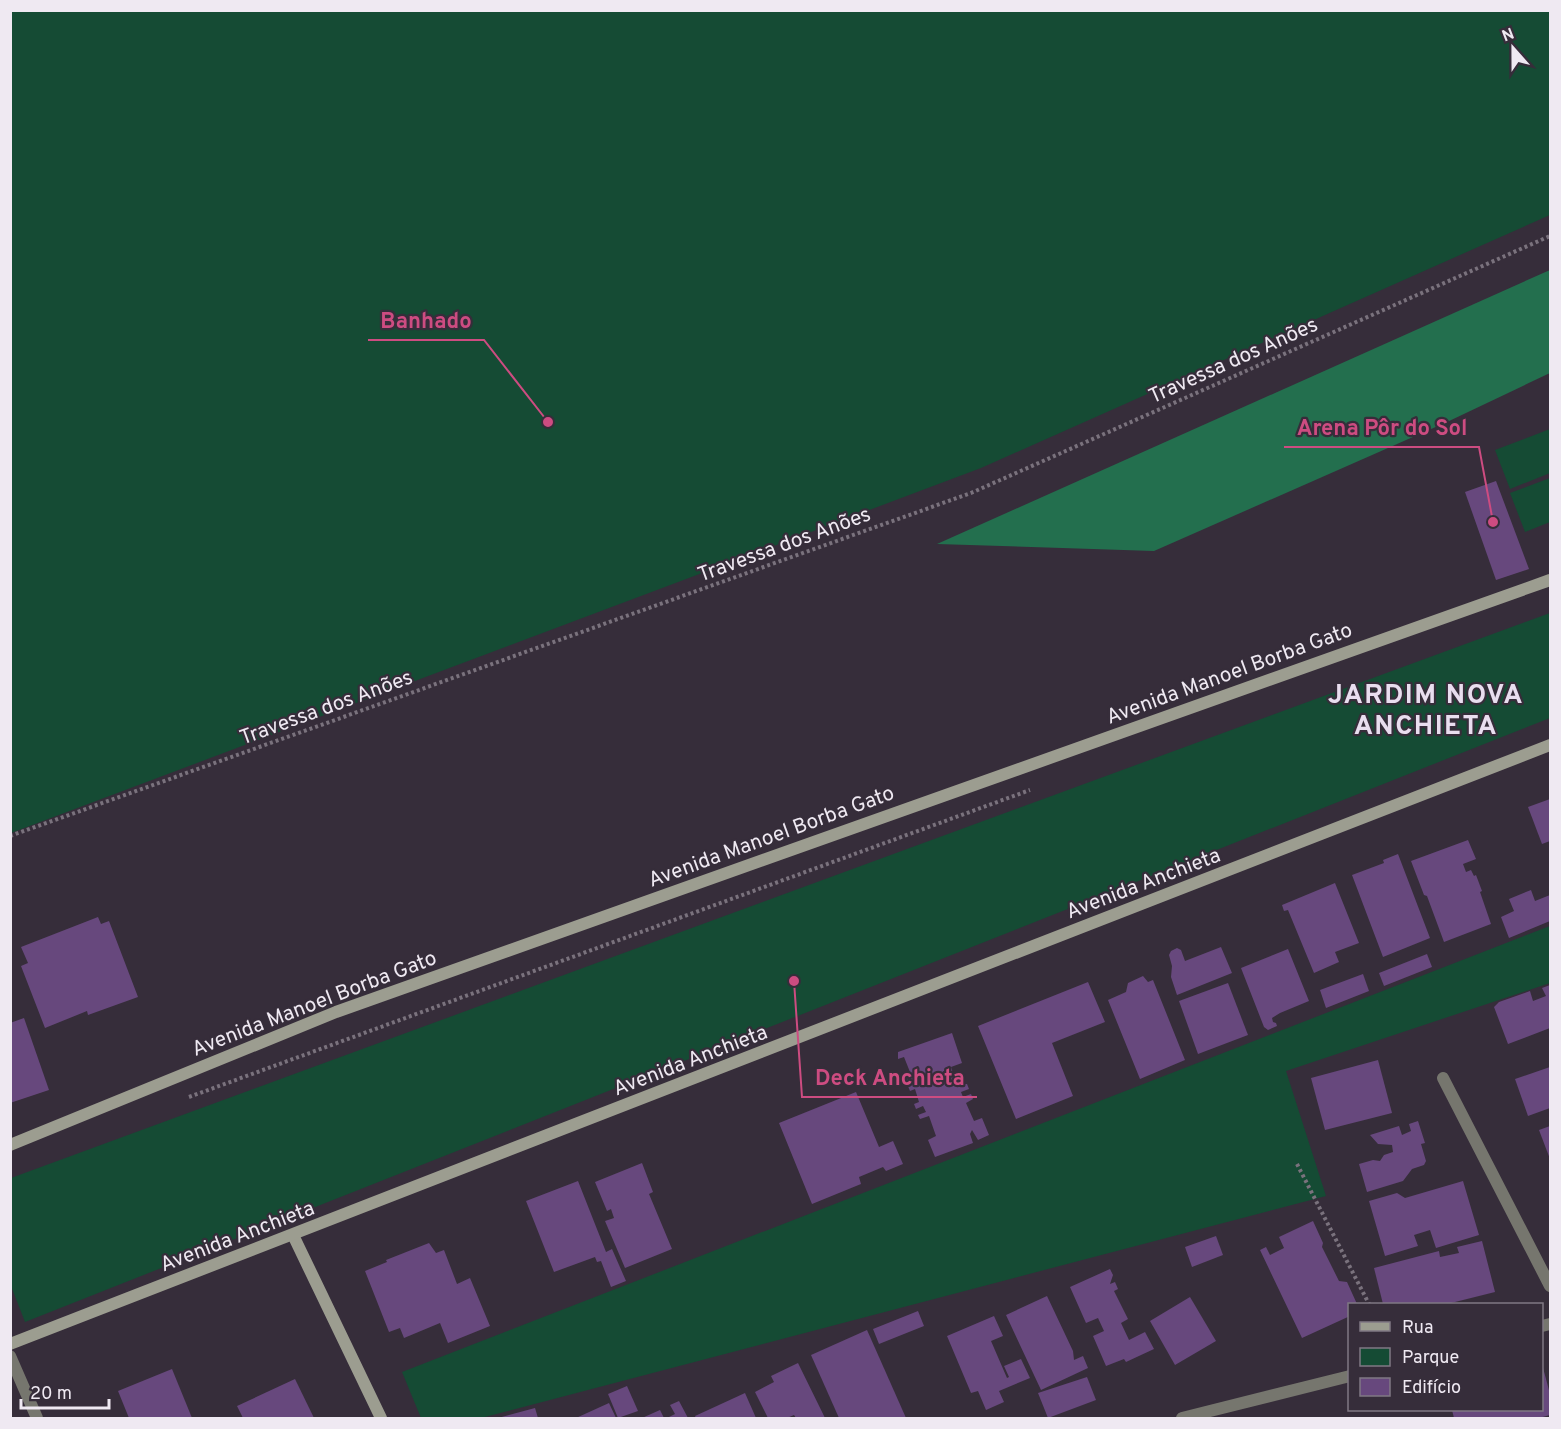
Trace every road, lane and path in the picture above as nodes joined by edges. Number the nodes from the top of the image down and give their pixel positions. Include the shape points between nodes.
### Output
1 (1551, 236) edge
2 (1551, 580) edge
3 (1551, 745) edge
4 (1034, 789) dead end
5 (10, 836) edge
6 (1443, 1078) dead end
7 (189, 1098) dead end
8 (10, 1145) edge
9 (1297, 1164) dead end
10 (293, 1235) junction
11 (1551, 1286) edge
12 (1369, 1303) edge
13 (10, 1344) edge
14 (10, 1356) edge
15 (1348, 1377) edge
16 (37, 1419) edge
17 (381, 1419) edge
18 (1182, 1419) edge

1 - 5 path, Travessa dos Anões via 971,493
2 - 8 main road, Avenida Manoel Borba Gato via 336,1012
3 - 10 main road, Avenida Anchieta
4 - 7 path
6 - 11 street
9 - 12 path
10 - 13 main road, Avenida Anchieta
10 - 17 main road
14 - 16 street
15 - 18 street

